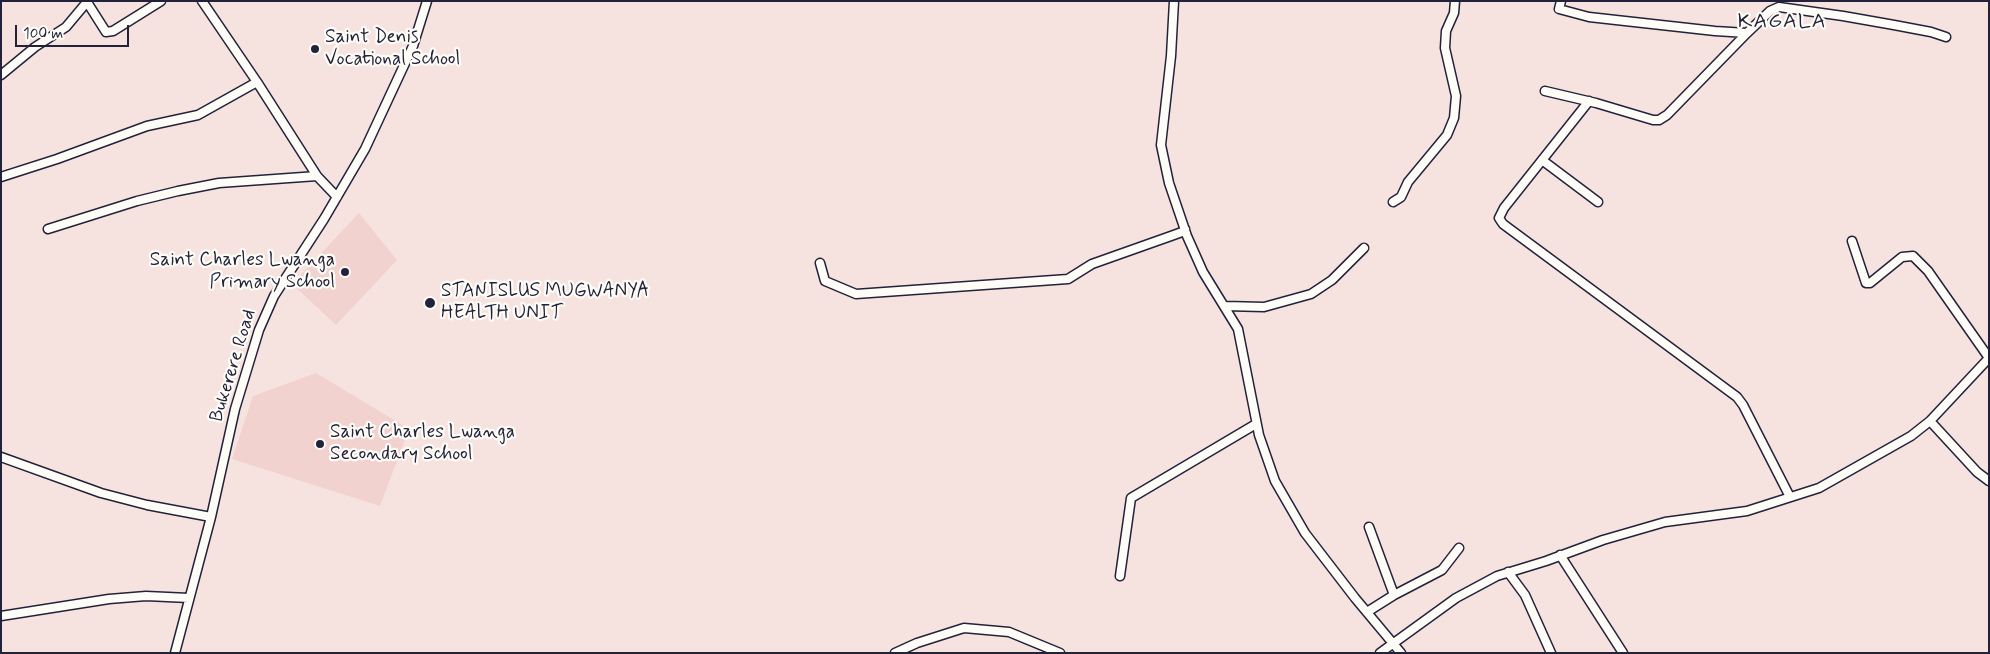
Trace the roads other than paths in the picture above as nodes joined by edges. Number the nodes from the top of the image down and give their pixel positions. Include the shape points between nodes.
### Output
1 (161, 1) edge
2 (202, 1) edge
3 (428, 1) edge
4 (1174, 1) edge
5 (1456, 1) edge
6 (1561, 1) edge
7 (1748, 33) junction
8 (1946, 38) dead end
9 (1, 75) edge
10 (257, 82) junction
11 (1545, 91) dead end
12 (1590, 102) junction
13 (1542, 160) junction
14 (1, 176) edge
15 (317, 176) junction
16 (337, 196) junction
17 (1393, 202) dead end
18 (1598, 202) dead end
19 (48, 229) dead end
20 (1185, 229) junction
21 (1852, 240) dead end
22 (1364, 248) dead end
23 (820, 263) dead end
24 (1225, 306) junction
25 (1989, 358) edge
26 (1930, 421) junction
27 (1256, 424) junction
28 (1, 457) edge
29 (1989, 481) edge
30 (1790, 497) junction
31 (211, 517) junction
32 (1369, 527) dead end
33 (1459, 548) dead end
34 (1560, 556) junction
35 (1508, 572) junction
36 (1120, 576) dead end
37 (1394, 595) junction
38 (189, 598) junction
39 (1367, 612) junction
40 (1, 616) edge
41 (1392, 643) junction
42 (1056, 652) edge
43 (175, 653) edge
44 (895, 653) edge
45 (1380, 653) edge
46 (1401, 653) edge
47 (1551, 653) edge
48 (1623, 653) edge

1 - 9 street via 113,31 106,32 87,2 66,27
2 - 10 street
3 - 16 street, Bukerere Road via 413,46 389,100
4 - 20 street via 1161,144 1169,183
5 - 17 street via 1446,31 1445,48 1456,96 1454,118 1447,136 1408,182 1401,197
6 - 7 street via 1559,9 1589,17
7 - 8 street via 1770,11 1779,7 1886,23
7 - 12 street via 1659,120
10 - 14 street via 198,115 147,126
10 - 15 street
11 - 12 street
12 - 13 street
13 - 18 street
13 - 30 street via 1504,208 1499,218 1503,224 1737,397
15 - 16 street
15 - 19 street via 219,183 178,191
16 - 31 street, Bukerere Road via 274,296 259,330 235,409
20 - 23 street via 1092,264 1068,279 856,294 825,281
20 - 24 street via 1203,272
21 - 25 street via 1866,283 1902,257 1913,256 1928,271
22 - 24 street via 1332,280 1311,294 1264,307
24 - 27 street via 1238,329
25 - 26 street
26 - 29 street
26 - 30 street via 1911,436 1819,488
27 - 36 street via 1132,498
27 - 39 street via 1275,481 1305,533
28 - 31 street via 101,493
30 - 34 street via 1747,511 1665,522
31 - 38 street, Bukerere Road
32 - 37 street
33 - 37 street via 1442,570
34 - 35 street
34 - 48 street
35 - 41 street via 1456,598
35 - 47 street via 1525,595
37 - 39 street
38 - 40 street via 137,597
38 - 43 street, Bukerere Road
39 - 41 street
41 - 45 street
41 - 46 street
42 - 44 street via 1009,632 964,628

